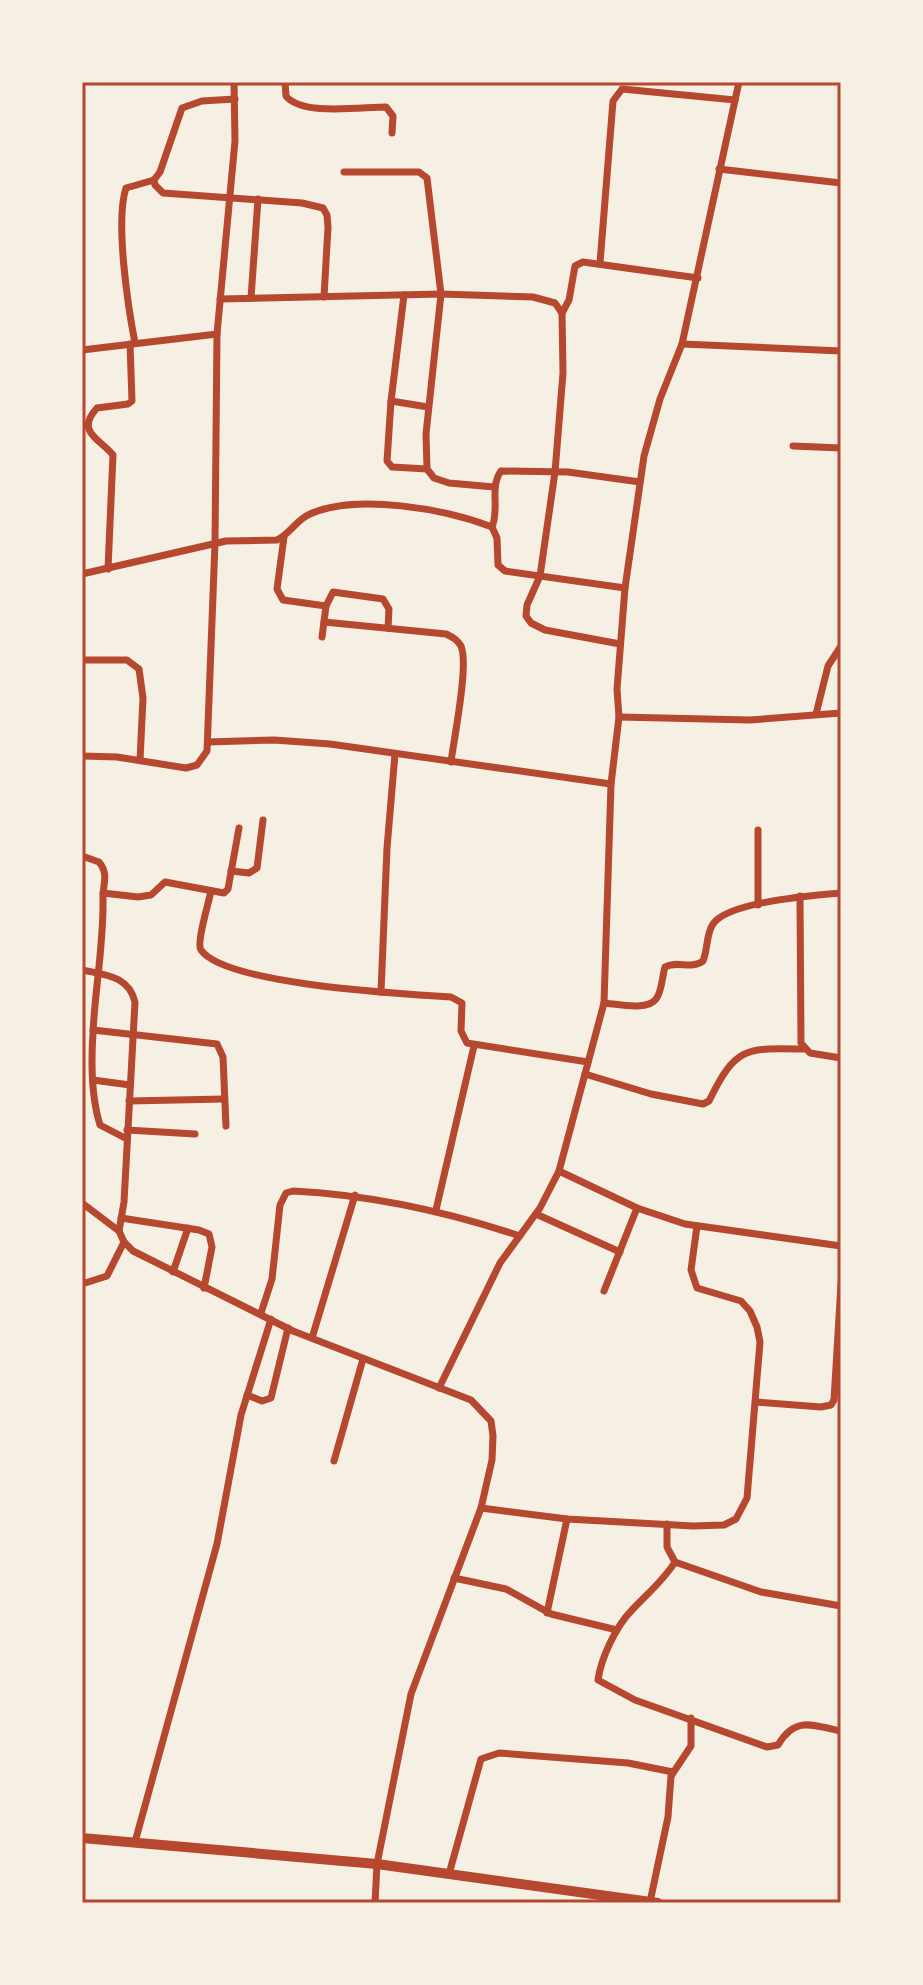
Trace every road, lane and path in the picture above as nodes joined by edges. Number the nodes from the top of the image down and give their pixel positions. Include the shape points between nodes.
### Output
1 (234, 82) edge
2 (285, 82) edge
3 (651, 82) edge
4 (739, 82) edge
5 (650, 92) junction
6 (235, 99) junction
7 (735, 100) junction
8 (392, 133) dead end
9 (719, 169) junction
10 (344, 172) dead end
11 (154, 180) junction
12 (841, 183) edge
13 (230, 197) junction
14 (258, 199) junction
15 (600, 263) junction
16 (698, 278) junction
17 (441, 294) junction
18 (404, 295) junction
19 (324, 297) junction
20 (251, 298) junction
21 (220, 299) junction
22 (562, 313) junction
23 (217, 334) junction
24 (133, 343) junction
25 (682, 344) junction
26 (82, 350) edge
27 (841, 351) edge
28 (391, 401) junction
29 (428, 407) junction
30 (793, 446) dead end
31 (841, 448) edge
32 (427, 469) junction
33 (555, 472) junction
34 (640, 482) junction
35 (494, 487) junction
36 (492, 527) junction
37 (284, 537) junction
38 (215, 543) junction
39 (108, 569) junction
40 (82, 574) edge
41 (540, 576) junction
42 (625, 588) junction
43 (326, 606) junction
44 (324, 622) junction
45 (388, 628) junction
46 (322, 637) dead end
47 (620, 644) junction
48 (841, 646) edge
49 (82, 660) edge
50 (841, 713) edge
51 (816, 714) junction
52 (619, 717) junction
53 (208, 742) junction
54 (395, 754) junction
55 (82, 756) edge
56 (140, 760) junction
57 (451, 762) junction
58 (611, 784) junction
59 (263, 820) dead end
60 (239, 828) dead end
61 (758, 830) dead end
62 (82, 856) edge
63 (231, 871) junction
64 (211, 891) junction
65 (103, 893) junction
66 (841, 893) edge
67 (800, 896) junction
68 (758, 905) junction
69 (82, 970) edge
70 (100, 974) junction
71 (381, 992) junction
72 (604, 1003) junction
73 (93, 1030) junction
74 (133, 1036) junction
75 (474, 1046) junction
76 (804, 1049) junction
77 (841, 1058) edge
78 (588, 1062) junction
79 (585, 1074) junction
80 (93, 1080) junction
81 (130, 1085) junction
82 (224, 1099) junction
83 (129, 1101) junction
84 (226, 1126) dead end
85 (127, 1134) junction
86 (195, 1134) dead end
87 (559, 1171) junction
88 (355, 1195) junction
89 (82, 1203) edge
90 (637, 1208) junction
91 (436, 1210) junction
92 (536, 1214) junction
93 (121, 1218) junction
94 (697, 1226) junction
95 (188, 1228) junction
96 (119, 1231) junction
97 (520, 1236) junction
98 (124, 1242) junction
99 (841, 1246) edge
100 (620, 1252) junction
101 (173, 1272) junction
102 (82, 1284) edge
103 (841, 1284) edge
104 (204, 1288) junction
105 (604, 1291) dead end
106 (261, 1313) junction
107 (271, 1319) junction
108 (288, 1328) junction
109 (312, 1338) junction
110 (363, 1359) junction
111 (439, 1388) junction
112 (247, 1395) junction
113 (756, 1402) junction
114 (334, 1461) dead end
115 (481, 1508) junction
116 (567, 1519) junction
117 (667, 1524) junction
118 (675, 1562) junction
119 (454, 1578) junction
120 (841, 1606) edge
121 (547, 1613) junction
122 (617, 1630) junction
123 (691, 1718) junction
124 (841, 1731) edge
125 (673, 1772) junction
126 (82, 1838) edge
127 (135, 1842) junction
128 (377, 1864) junction
129 (449, 1874) junction
130 (650, 1902) edge
131 (375, 1903) edge
132 (658, 1903) edge

1 - 6 street
2 - 8 street via 286,96 296,104 386,107 393,116
3 - 5 street
4 - 7 street
5 - 7 street
5 - 15 street via 622,89 613,101
6 - 11 street via 182,108
6 - 13 street
7 - 9 street
9 - 12 street
9 - 16 street
10 - 17 street via 424,174
11 - 13 street via 163,193
11 - 24 street via 126,188 123,196
13 - 14 street
13 - 21 street
14 - 19 street via 323,208 328,227
14 - 20 street
15 - 16 street
15 - 22 street via 575,266
16 - 25 street
17 - 18 street
17 - 22 street via 546,299
17 - 29 street
18 - 19 street
18 - 28 street
19 - 20 street
20 - 21 street
21 - 23 street
22 - 33 street
23 - 24 street
23 - 38 street
24 - 26 street
24 - 39 street via 132,401 97,408 88,428 113,455
25 - 27 street
25 - 34 street via 660,399
28 - 29 street
28 - 32 street via 389,465
29 - 32 street
30 - 31 street
32 - 35 street via 449,483
33 - 34 street
33 - 35 street via 501,471
33 - 41 street
34 - 42 street
35 - 36 street
36 - 37 street via 428,509 335,506 296,522
36 - 41 street via 498,565 505,571
37 - 38 street
37 - 43 street via 279,595
38 - 39 street
38 - 53 street
39 - 40 street
41 - 42 street
41 - 47 street via 527,605 531,623
42 - 47 street
43 - 44 street
43 - 45 street via 333,592 383,599 389,609
44 - 45 street
44 - 46 street
45 - 57 street via 446,634 459,642 463,672
47 - 52 street
48 - 51 street via 828,666
49 - 56 street via 127,660 139,669
50 - 51 street
51 - 52 street via 750,720
52 - 58 street
53 - 54 street via 274,740
53 - 56 street via 204,759 186,768
54 - 57 street
54 - 71 street
55 - 56 street
57 - 58 street
58 - 72 street
59 - 63 street via 257,868 249,873
60 - 63 street
61 - 68 street
62 - 65 street via 104,867
63 - 64 street via 228,889
64 - 65 street via 165,882 151,895
64 - 71 street via 199,943 203,953 266,978
65 - 70 street
66 - 67 street
67 - 68 street
67 - 76 street
68 - 72 street via 714,922 699,964 665,967 653,1003
69 - 70 street
70 - 73 street
70 - 74 street via 132,990
71 - 75 street via 458,999 462,1038
72 - 78 street
73 - 74 street
73 - 80 street
74 - 81 street
74 - 82 street via 217,1044 223,1057
75 - 78 street
75 - 91 street
76 - 77 street
76 - 79 street via 742,1053 703,1104
78 - 79 street
79 - 87 street
80 - 81 street
80 - 85 street via 100,1125
81 - 83 street
82 - 83 street
82 - 84 street
83 - 85 street
85 - 86 street
85 - 93 street
87 - 90 street
87 - 92 street
88 - 91 street
88 - 106 street via 293,1191 282,1197 272,1279
88 - 109 street
89 - 96 street
90 - 94 street
90 - 100 street
91 - 97 street
92 - 97 street
92 - 100 street
93 - 95 street
93 - 96 street
94 - 99 street
94 - 113 street via 691,1270 697,1288 741,1301 757,1327
95 - 101 street
95 - 104 street via 211,1238
96 - 98 street
97 - 111 street via 487,1287
98 - 101 street
98 - 102 street via 107,1276
100 - 105 street
101 - 104 street
103 - 113 street via 831,1405
104 - 106 street
106 - 107 street
107 - 108 street
107 - 112 street
108 - 109 street
108 - 112 street via 271,1398 262,1401
109 - 110 street
110 - 111 street
110 - 114 street
111 - 115 street via 471,1400 491,1421 492,1460
112 - 127 street via 217,1544
113 - 117 street via 747,1498 736,1519 724,1525
115 - 116 street
115 - 119 street
116 - 117 street
116 - 121 street
117 - 118 street via 667,1547
118 - 120 street via 761,1592
118 - 122 street
119 - 121 street via 506,1589
119 - 128 street via 411,1694
121 - 122 street
122 - 123 street via 598,1680 635,1700
123 - 124 street via 772,1748 795,1726
123 - 125 street via 691,1746
125 - 129 street via 601,1760 488,1755 481,1759
125 - 130 street
126 - 127 main road
127 - 128 main road
128 - 129 main road
128 - 131 street
129 - 130 main road
130 - 132 main road

